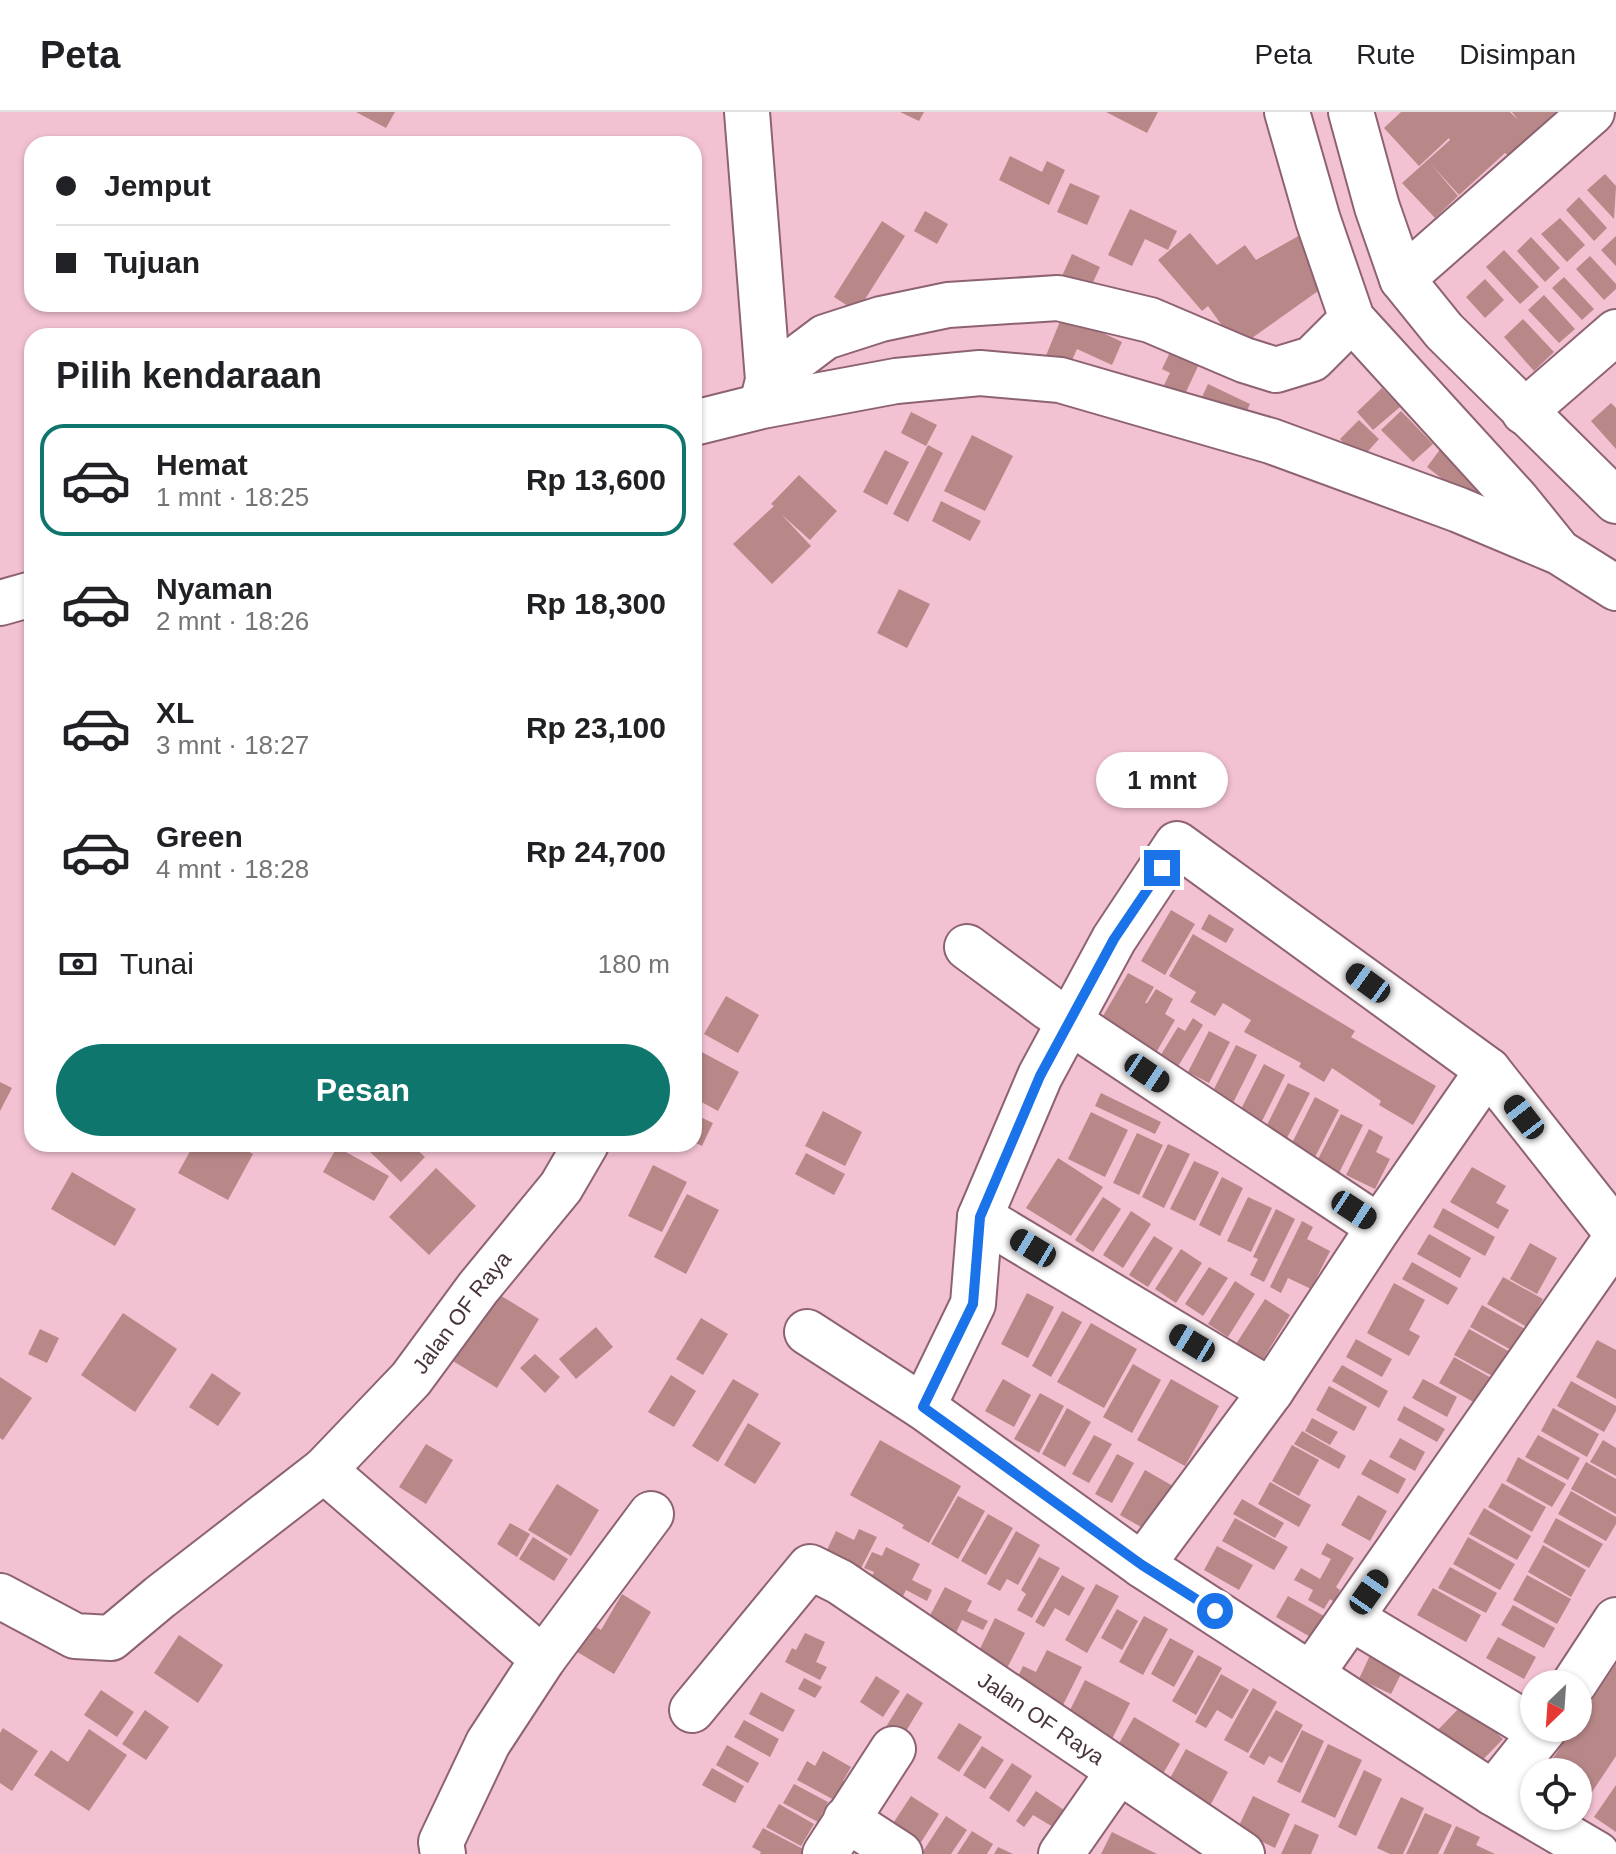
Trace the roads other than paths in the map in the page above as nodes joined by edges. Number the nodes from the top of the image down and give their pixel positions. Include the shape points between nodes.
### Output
1 (747, 112) edge
2 (1287, 112) edge
3 (1351, 112) edge
4 (1592, 112) edge
5 (1402, 279) junction
6 (1352, 319) junction
7 (1616, 332) edge
8 (765, 393) junction
9 (1524, 412) junction
10 (702, 420) edge
11 (1616, 501) edge
12 (1559, 552) junction
13 (1616, 588) edge
14 (24, 596) edge
15 (0, 603) edge
16 (967, 947) dead end
17 (1070, 1022) junction
18 (1488, 1070) junction
19 (581, 1152) edge
20 (980, 1217) junction
21 (1379, 1227) junction
22 (1616, 1232) edge
23 (1616, 1238) edge
24 (807, 1332) dead end
25 (1271, 1391) junction
26 (923, 1407) junction
27 (324, 1470) junction
28 (651, 1514) dead end
29 (1142, 1565) junction
30 (0, 1596) edge
31 (1351, 1618) junction
32 (1616, 1620) edge
33 (543, 1659) junction
34 (1583, 1670) edge
35 (1312, 1673) junction
36 (692, 1710) dead end
37 (1520, 1718) edge
38 (1530, 1742) edge
39 (893, 1749) dead end
40 (1119, 1771) junction
41 (1493, 1793) junction
42 (835, 1836) edge
43 (443, 1854) edge
44 (900, 1854) edge
45 (1061, 1854) edge
46 (1242, 1854) edge
47 (1597, 1854) edge

1 - 8 street
2 - 6 street
3 - 5 street
4 - 5 street
5 - 9 street via 1444,331
6 - 8 street via 1312,359 1276,370 1150,320 1058,298 948,305 825,337
6 - 12 street
7 - 9 street
8 - 10 street
8 - 12 street via 980,373 1060,380 1271,441
9 - 11 street
12 - 13 street
14 - 15 street
16 - 17 street
17 - 18 street via 1114,939 1177,844
17 - 20 street via 1040,1076
17 - 21 street
18 - 21 street
18 - 22 street
19 - 27 street, Jalan OF Raya via 561,1187 411,1379
20 - 25 street
20 - 26 street via 973,1304
21 - 25 street
23 - 31 street
24 - 26 street
25 - 29 street
26 - 29 street
27 - 30 street, Jalan OF Raya via 111,1638 75,1636
27 - 33 street
28 - 33 street
29 - 35 street
31 - 35 street
31 - 37 street
32 - 34 street
33 - 43 street via 488,1743 441,1842
35 - 41 street
36 - 40 street, Jalan OF Raya via 810,1567 840,1582
38 - 41 street
39 - 42 street
40 - 45 street
40 - 46 street, Jalan OF Raya
41 - 47 street
42 - 44 street

